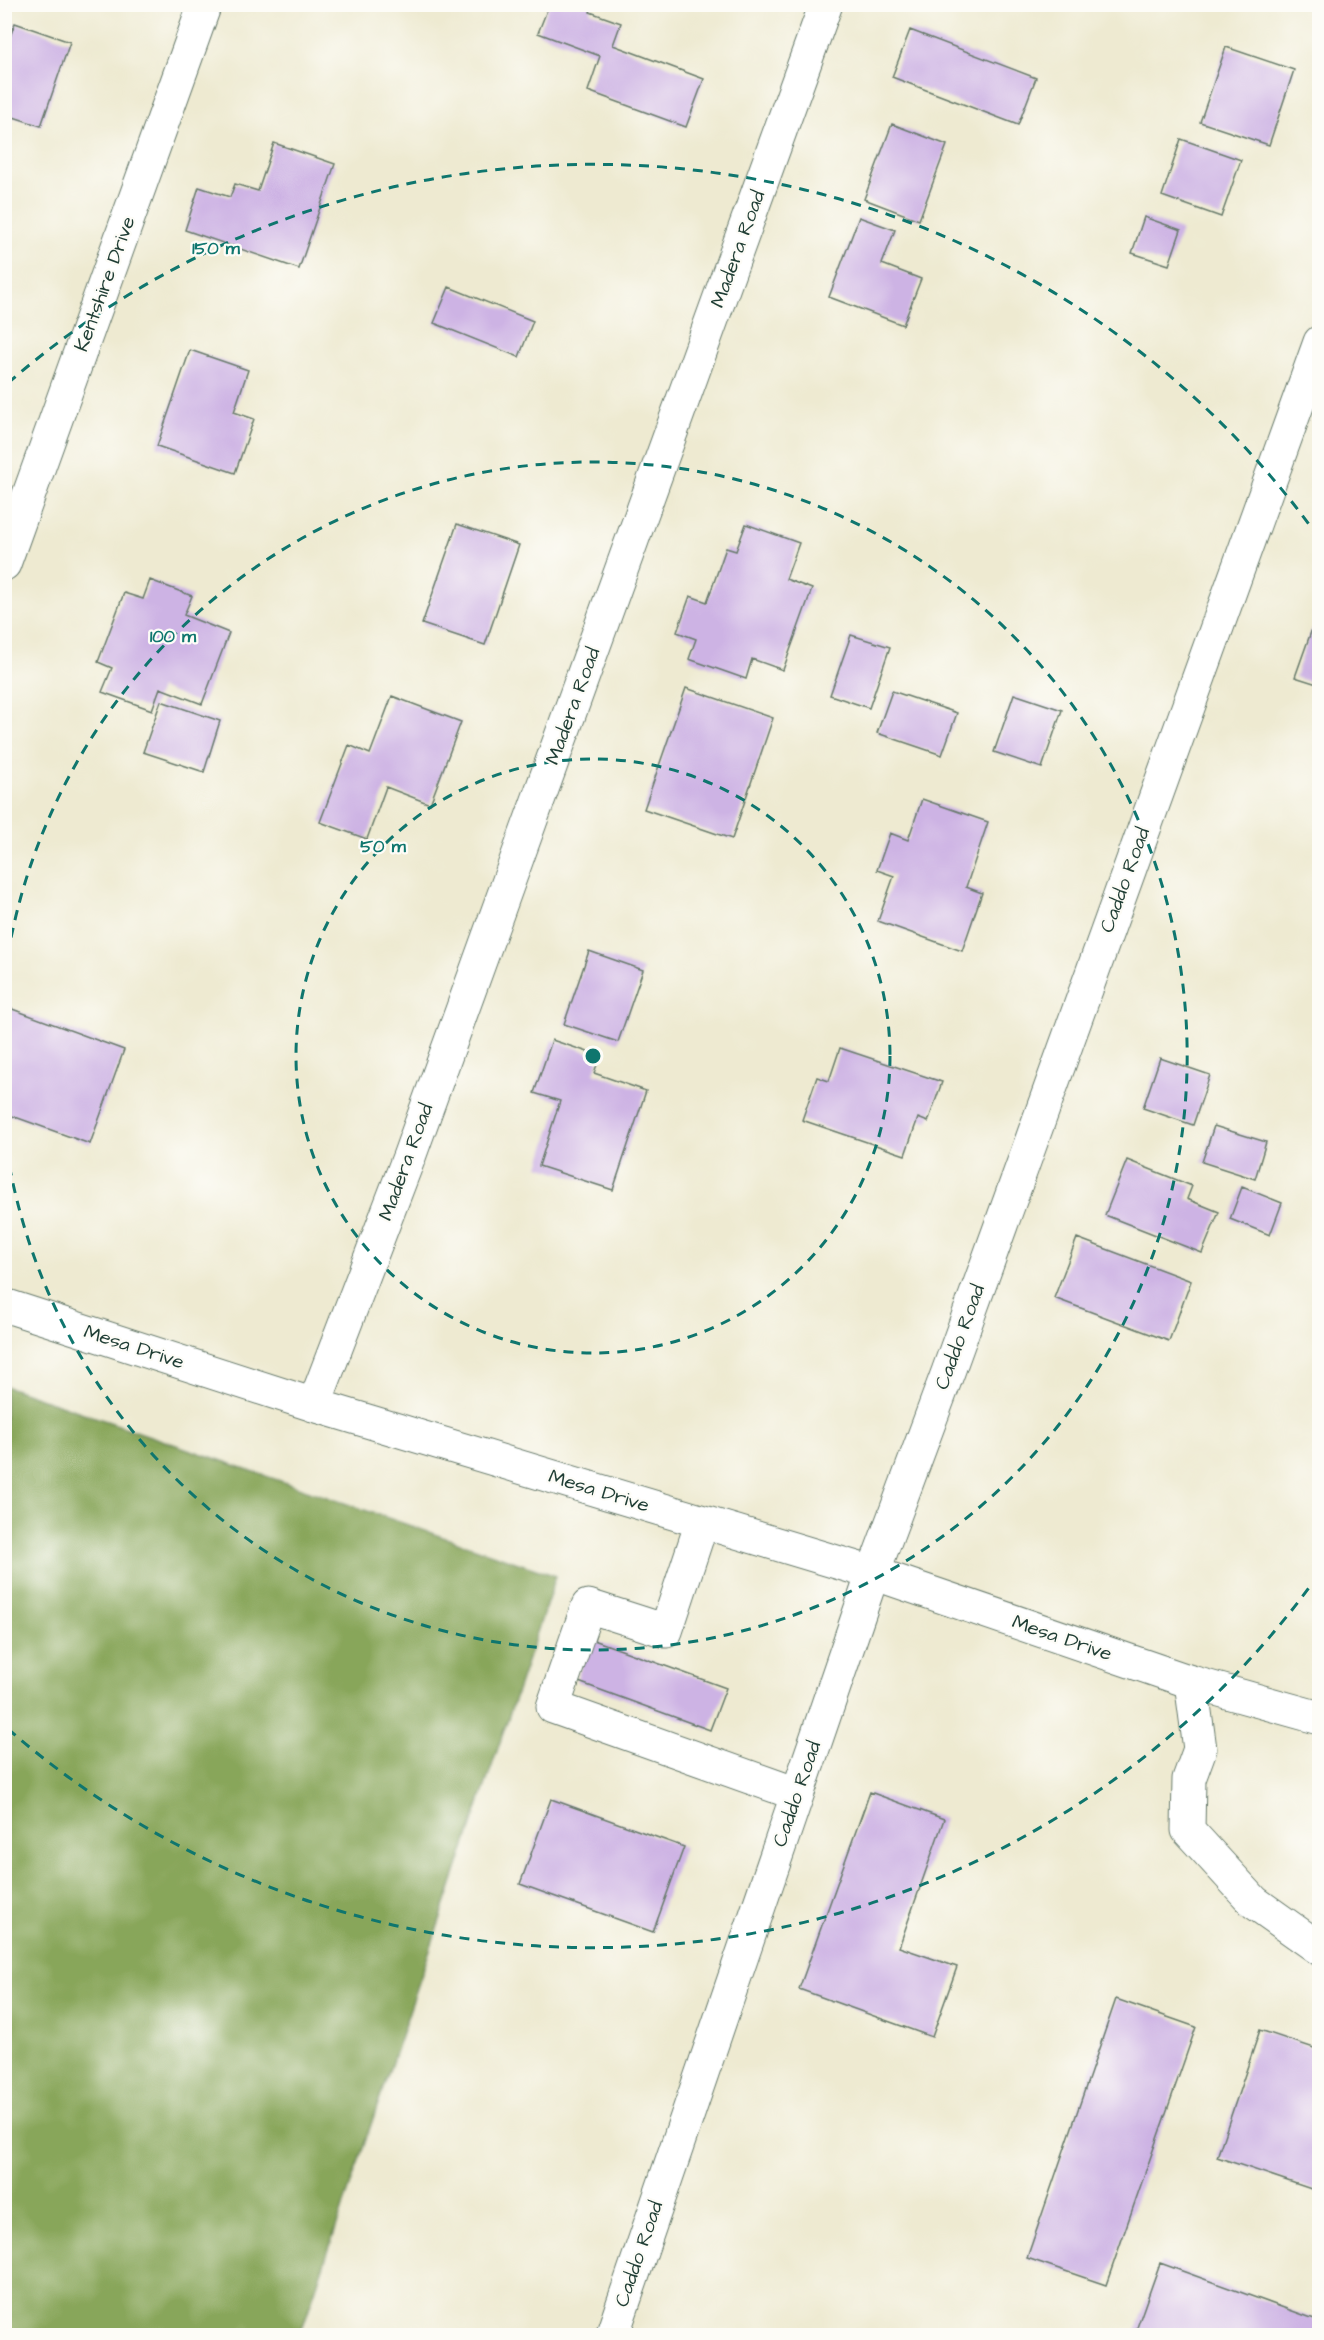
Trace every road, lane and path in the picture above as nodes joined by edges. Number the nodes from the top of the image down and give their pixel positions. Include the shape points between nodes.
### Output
1 (205, 4) edge
2 (826, 4) edge
3 (1320, 342) edge
4 (4, 564) edge
5 (4, 1305) edge
6 (314, 1405) junction
7 (702, 1522) junction
8 (873, 1573) junction
9 (1191, 1682) junction
10 (1320, 1718) edge
11 (1320, 1741) edge
12 (797, 1794) junction
13 (1320, 1949) edge
14 (612, 2336) edge

1 - 4 street, Kentshire Drive
2 - 6 street, Madera Road via 409,1156
3 - 8 street, Caddo Road
5 - 6 street, Mesa Drive
6 - 7 street, Mesa Drive
7 - 8 street, Mesa Drive
7 - 12 street via 666,1631 588,1606 553,1707
8 - 9 street, Mesa Drive
8 - 12 street, Caddo Road
9 - 10 street, Mesa Drive
9 - 11 street, Mesa Drive
9 - 13 street via 1200,1749 1189,1779 1188,1830 1254,1902
12 - 14 street, Caddo Road

